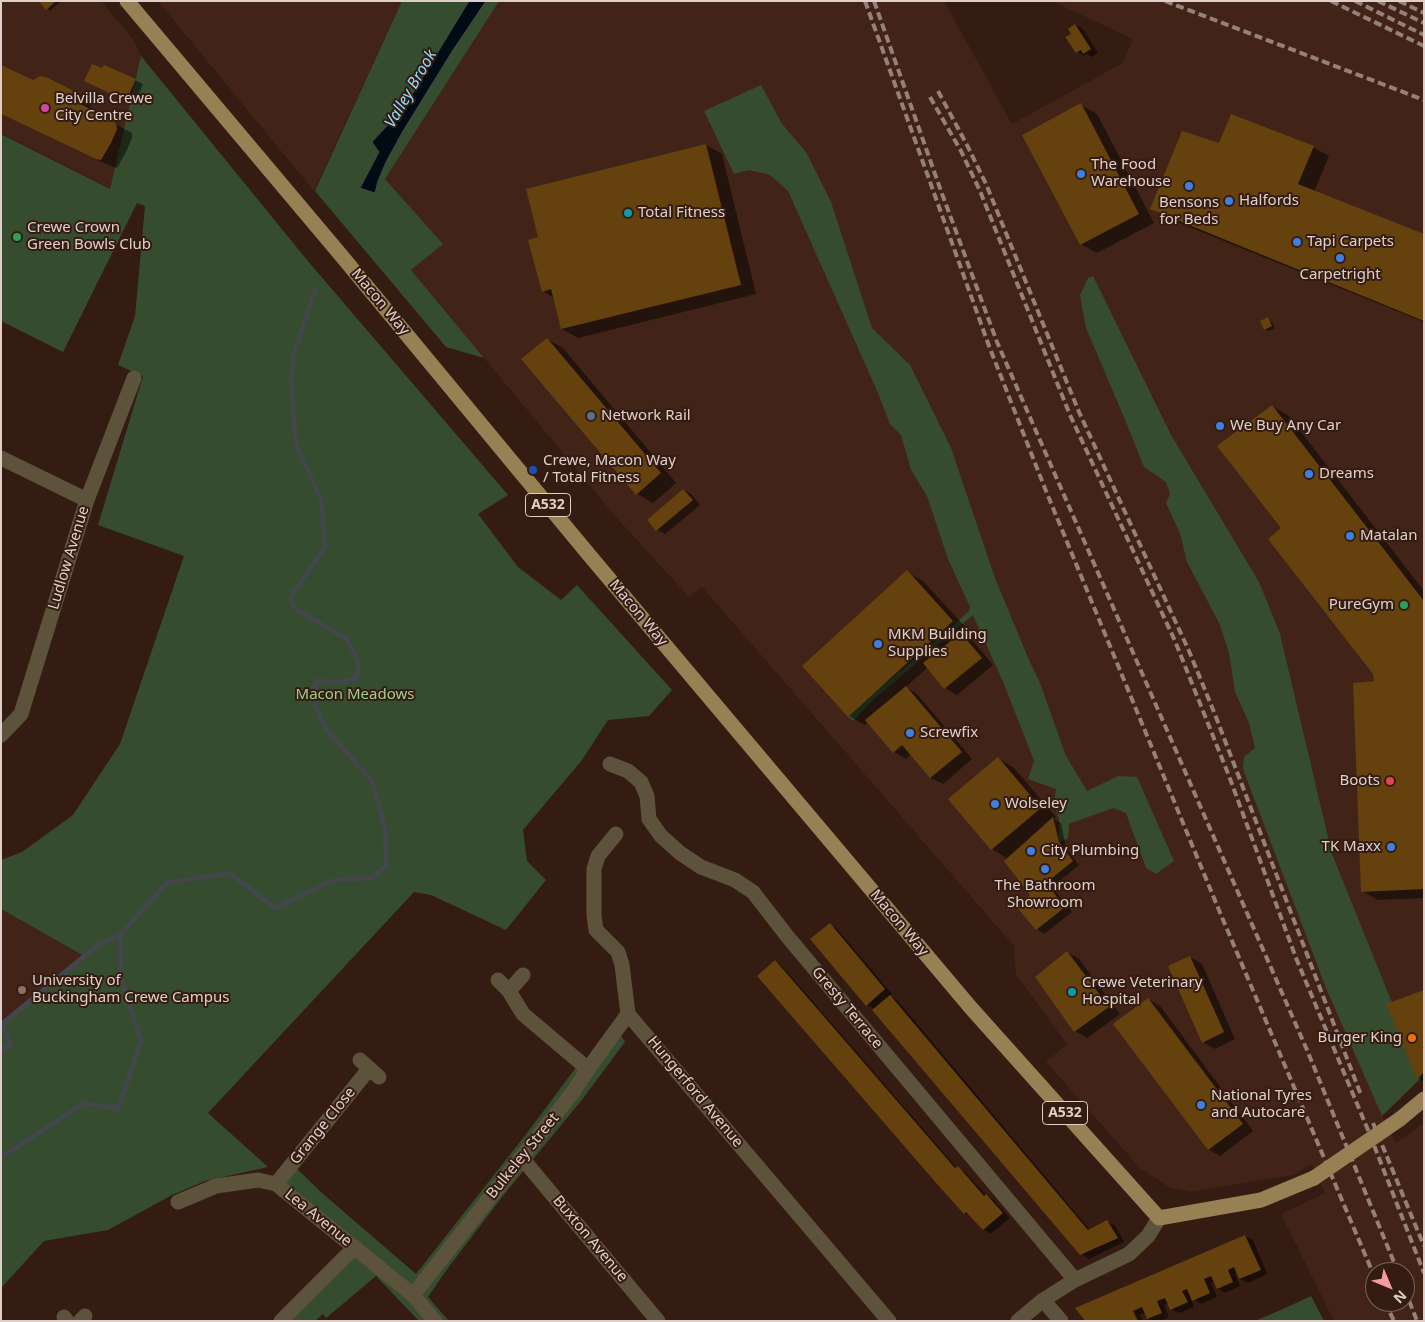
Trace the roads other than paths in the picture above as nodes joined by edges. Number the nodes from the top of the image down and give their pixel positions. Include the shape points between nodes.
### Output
1 (127, 1) edge
2 (134, 378) dead end
3 (1, 458) edge
4 (87, 500) junction
5 (1, 735) edge
6 (610, 764) dead end
7 (616, 834) dead end
8 (523, 975) dead end
9 (498, 980) dead end
10 (509, 991) junction
11 (628, 1014) junction
12 (369, 1069) dead end
13 (588, 1069) junction
14 (1424, 1099) edge
15 (521, 1157) junction
16 (276, 1184) junction
17 (178, 1202) dead end
18 (1159, 1218) junction
19 (355, 1247) junction
20 (1075, 1280) junction
21 (413, 1295) junction
22 (1043, 1300) junction
23 (281, 1321) edge
24 (435, 1321) edge
25 (658, 1321) edge
26 (889, 1321) edge
27 (1018, 1321) edge
28 (1061, 1321) edge

1 - 18 main road, Macon Way / A532 via 971,1008
2 - 4 street, Ludlow Avenue
3 - 4 street
4 - 5 street, Ludlow Avenue via 21,714
6 - 20 street, Gresty Terrace via 628,771 641,782 647,796 649,818 661,836 702,867 735,880 753,892
7 - 11 street via 598,856 594,870 594,914 596,930 618,952
8 - 10 street
9 - 10 street
10 - 13 street via 524,1014
11 - 13 street, Bulkeley Street
11 - 26 street, Hungerford Avenue
12 - 16 street, Grange Close
13 - 15 street, Bulkeley Street via 574,1092
14 - 18 main road, bridge via 1314,1178 1261,1200
15 - 21 street, Bulkeley Street
15 - 25 street, Buxton Avenue
16 - 17 street, Lea Avenue via 258,1180 216,1186
16 - 19 street, Lea Avenue
18 - 20 street via 1148,1236 1129,1254
19 - 21 street, Lea Avenue
19 - 23 street
20 - 22 street
21 - 24 street, Lea Avenue
22 - 27 street
22 - 28 street

